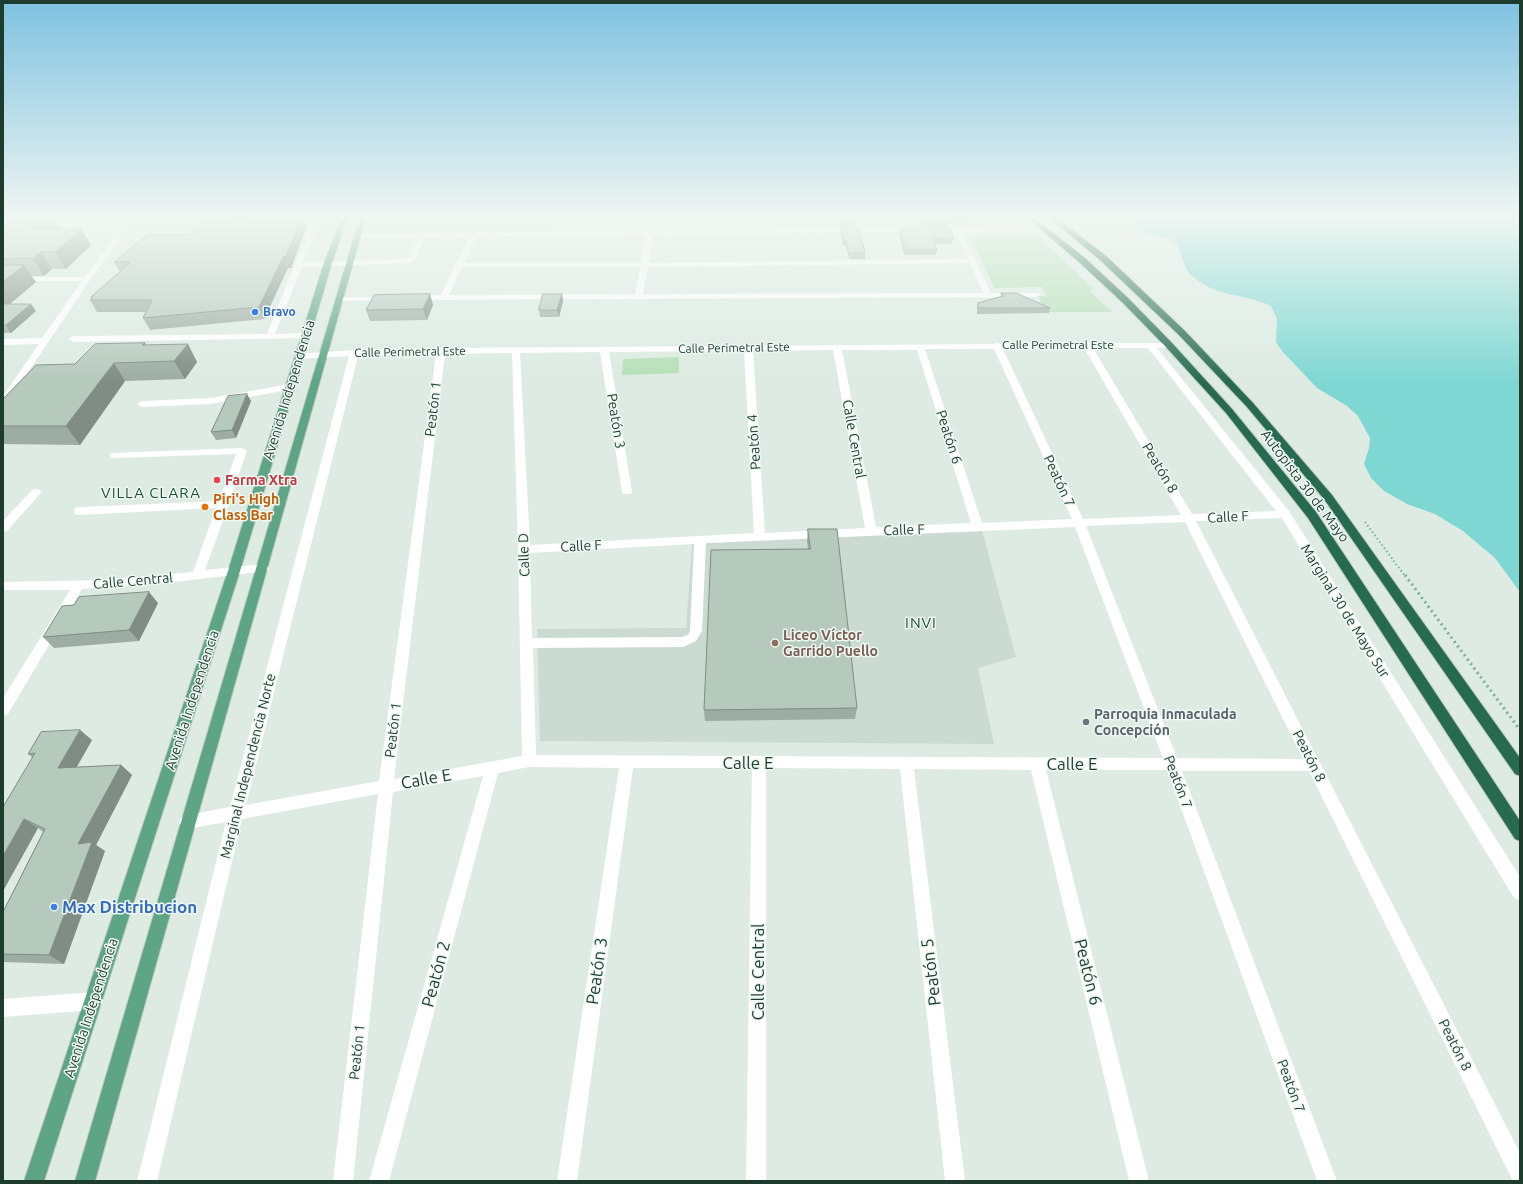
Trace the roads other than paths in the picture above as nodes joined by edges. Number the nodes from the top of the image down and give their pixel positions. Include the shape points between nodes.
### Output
1 (92, 272) edge
2 (296, 272) edge
3 (325, 272) edge
4 (347, 272) edge
5 (456, 272) edge
6 (644, 272) edge
7 (977, 272) edge
8 (1095, 272) edge
9 (1118, 272) edge
10 (3, 279) edge
11 (87, 279) junction
12 (988, 295) junction
13 (1036, 295) dead end
14 (639, 296) junction
15 (444, 298) junction
16 (340, 299) junction
17 (305, 336) junction
18 (270, 337) junction
19 (74, 340) dead end
20 (44, 341) junction
21 (3, 342) edge
22 (1086, 344) junction
23 (1169, 344) junction
24 (997, 345) junction
25 (1150, 345) junction
26 (920, 346) junction
27 (837, 347) junction
28 (748, 348) junction
29 (604, 349) junction
30 (516, 350) junction
31 (440, 352) junction
32 (354, 353) junction
33 (324, 354) junction
34 (299, 356) junction
35 (290, 387) junction
36 (3, 403) edge
37 (142, 404) dead end
38 (115, 456) dead end
39 (36, 492) dead end
40 (627, 492) dead end
41 (225, 504) junction
42 (79, 511) dead end
43 (1285, 514) junction
44 (1189, 519) junction
45 (1079, 522) junction
46 (3, 528) edge
47 (978, 528) junction
48 (870, 531) junction
49 (760, 537) junction
50 (700, 540) junction
51 (524, 549) junction
52 (263, 568) junction
53 (234, 571) junction
54 (198, 575) junction
55 (79, 585) junction
56 (3, 586) edge
57 (526, 643) junction
58 (3, 710) edge
59 (529, 761) junction
60 (627, 762) junction
61 (759, 763) junction
62 (906, 763) junction
63 (1037, 764) junction
64 (1172, 764) junction
65 (1314, 765) junction
66 (492, 768) junction
67 (1520, 770) edge
68 (386, 787) junction
69 (236, 813) junction
70 (187, 822) junction
71 (1520, 834) edge
72 (1520, 892) edge
73 (94, 1001) junction
74 (3, 1008) edge
75 (1520, 1174) edge
76 (34, 1181) edge
77 (84, 1181) edge
78 (147, 1181) edge
79 (343, 1181) edge
80 (379, 1181) edge
81 (568, 1181) edge
82 (756, 1181) edge
83 (955, 1181) edge
84 (1139, 1181) edge
85 (1327, 1181) edge

1 - 11 street
2 - 18 street
3 - 17 main road, Avenida Independencia
4 - 16 main road, Avenida Independencia
5 - 15 street
6 - 14 street
7 - 12 street
8 - 23 highway, Autopista 30 de Mayo
9 - 67 highway, Autopista 30 de Mayo via 1182,333 1250,405 1323,491
10 - 11 street
11 - 20 street
12 - 13 street
12 - 14 street
14 - 15 street
15 - 16 street
16 - 33 main road, Avenida Independencia
17 - 18 street
17 - 34 main road, Avenida Independencia
18 - 19 street
20 - 21 street
20 - 36 street
22 - 24 street, Calle Perimetral Este
22 - 25 street, Calle Perimetral Este
22 - 44 street, Peatón 8
23 - 25 street, Calle Perimetral Este
23 - 71 highway, Autopista 30 de Mayo via 1229,411 1312,515
24 - 26 street, Calle Perimetral Este
24 - 45 street, Peatón 7
25 - 43 street, Marginal 30 de Mayo Sur
26 - 27 street, Calle Perimetral Este
26 - 47 street, Peatón 6
27 - 28 street, Calle Perimetral Este
27 - 48 street, Calle Central
28 - 29 street, Calle Perimetral Este
28 - 49 street, Peatón 4
29 - 30 street, Calle Perimetral Este
29 - 40 street, Peatón 3
30 - 31 street, Calle Perimetral Este
30 - 51 street, Calle D
31 - 32 street, Calle Perimetral Este
31 - 68 street, Peatón 1
32 - 33 street, Calle Perimetral Este
32 - 69 street, Marginal Independencia Norte
33 - 34 street, Calle Perimetral Este
33 - 52 main road, Avenida Independencia
34 - 35 main road, Avenida Independencia
35 - 37 street via 211,402
35 - 53 main road, Avenida Independencia
38 - 41 street via 242,451
39 - 46 street
41 - 42 street
41 - 54 street
43 - 44 street, Calle F
43 - 72 street, Marginal 30 de Mayo Sur
44 - 45 street, Calle F
44 - 65 street, Peatón 8
45 - 47 street, Calle F
45 - 64 street, Peatón 7
47 - 48 street, Calle F
48 - 49 street, Calle F
49 - 50 street, Calle F
50 - 51 street, Calle F
50 - 57 street via 696,631 692,638 683,642
51 - 57 street, Calle D
52 - 53 street, Calle Central
52 - 70 main road, Avenida Independencia
53 - 54 street, Calle Central
53 - 73 main road, Avenida Independencia
54 - 55 street, Calle Central
55 - 56 street, Calle Central
55 - 58 street
57 - 59 street, Calle D
59 - 60 street, Calle E
59 - 66 street, Calle E
60 - 61 street, Calle E
60 - 81 street, Peatón 3
61 - 62 street, Calle E
61 - 82 street, Calle Central
62 - 63 street, Calle E
62 - 83 street, Peatón 5
63 - 64 street, Calle E
63 - 84 street, Peatón 6
64 - 65 street, Calle E
64 - 85 street, Peatón 7
65 - 75 street, Peatón 8
66 - 68 street, Calle E
66 - 80 street, Peatón 2
68 - 69 street, Calle E
68 - 79 street, Peatón 1
69 - 70 street, Calle E
69 - 78 street, Marginal Independencia Norte
70 - 77 main road, Avenida Independencia
73 - 74 street
73 - 76 main road, Avenida Independencia

